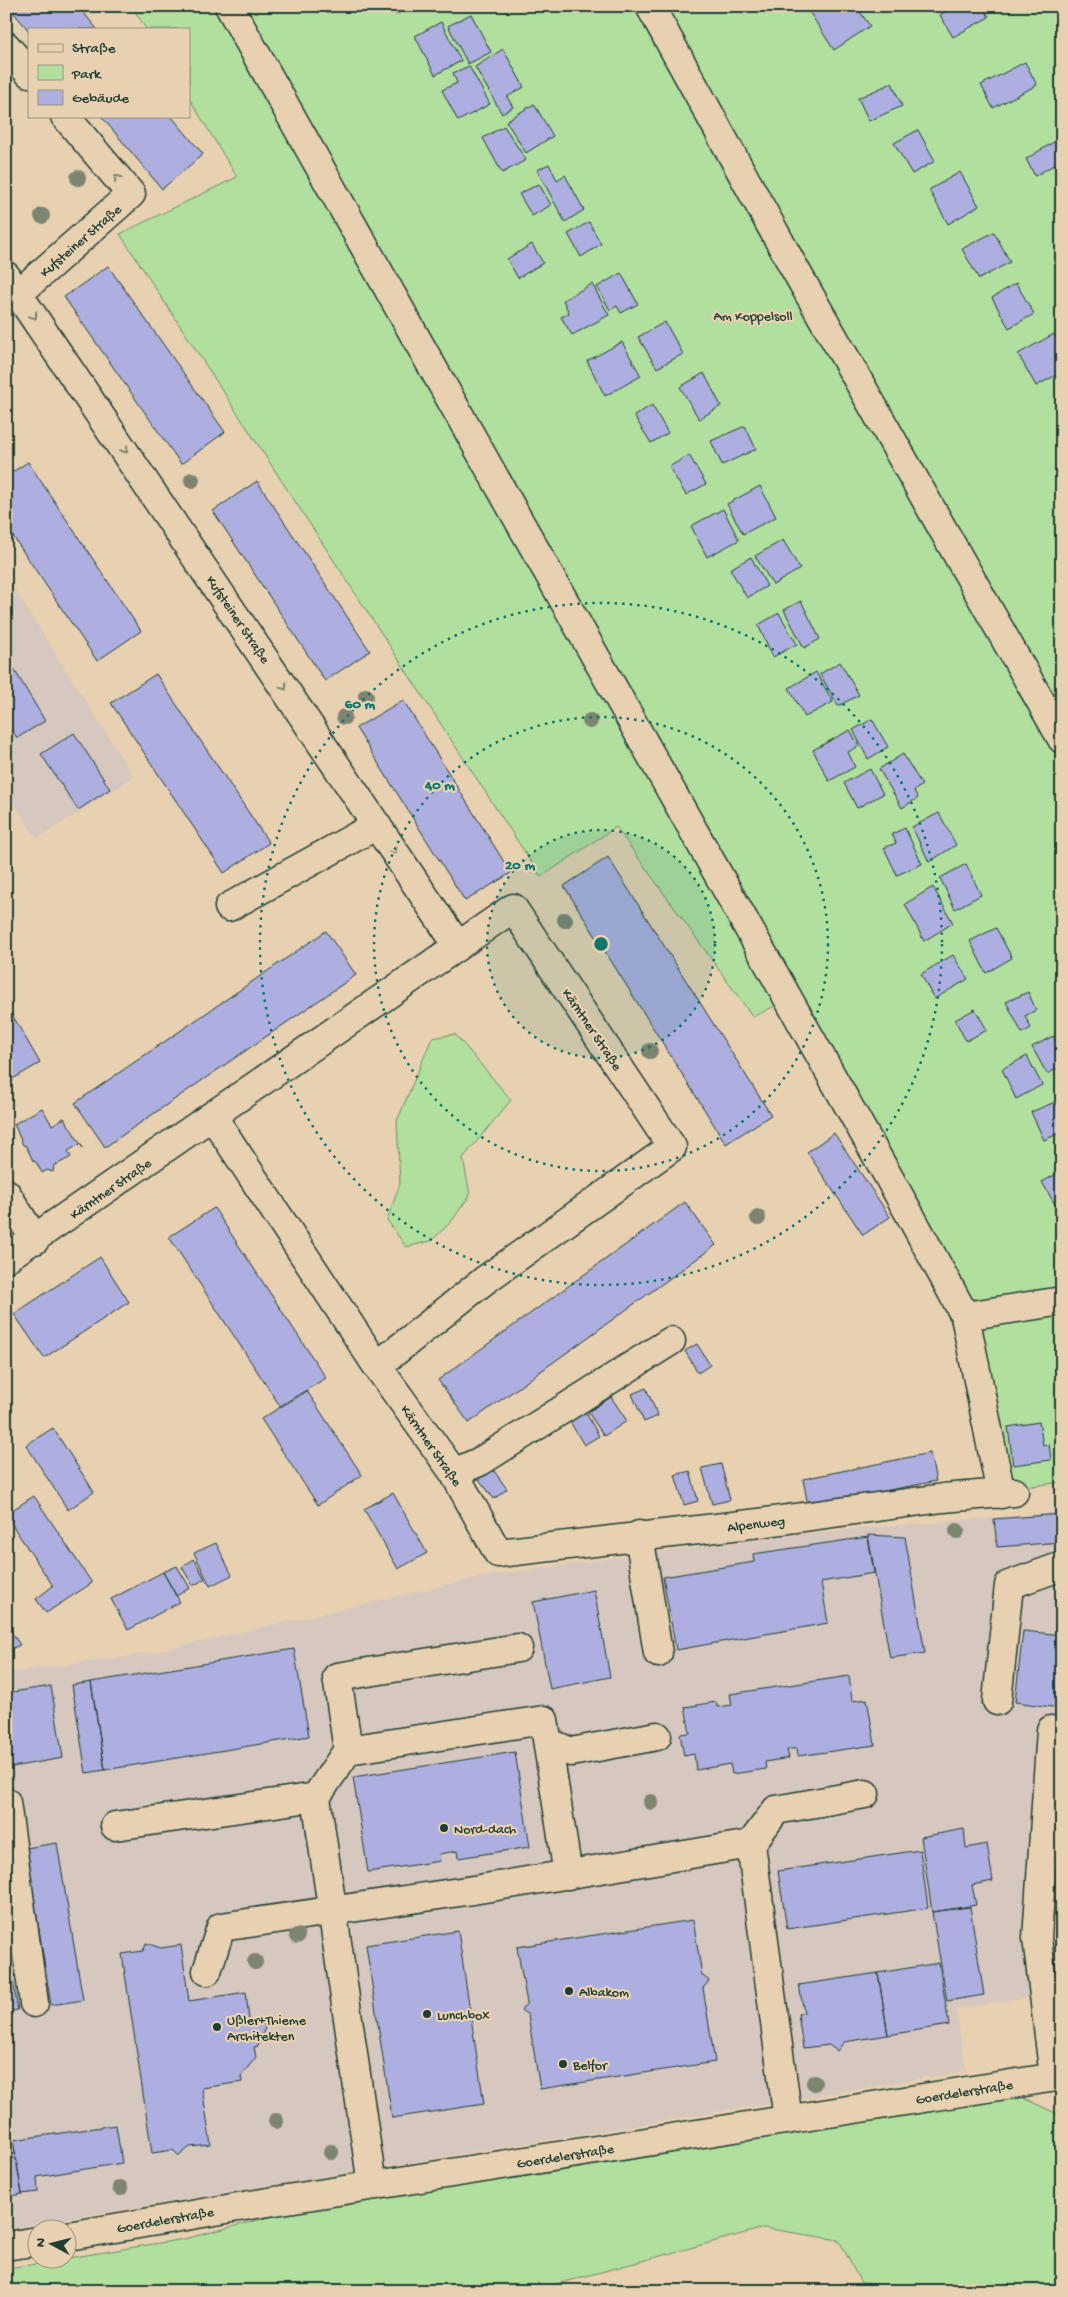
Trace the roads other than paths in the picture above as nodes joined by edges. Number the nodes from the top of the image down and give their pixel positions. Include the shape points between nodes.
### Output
1 (229, 6) edge
2 (650, 6) edge
3 (6, 46) edge
4 (28, 72) edge
5 (67, 118) edge
6 (13, 284) edge
7 (1062, 739) edge
8 (377, 825) junction
9 (229, 907) dead end
10 (458, 946) junction
11 (213, 1116) junction
12 (6, 1193) edge
13 (34, 1240) junction
14 (6, 1258) edge
15 (1062, 1301) edge
16 (965, 1316) junction
17 (671, 1341) dead end
18 (377, 1366) junction
19 (454, 1473) junction
20 (639, 1536) junction
21 (498, 1553) joint
22 (1062, 1566) edge
23 (518, 1648) dead end
24 (658, 1653) dead end
25 (996, 1701) dead end
26 (1052, 1730) dead end
27 (657, 1736) dead end
28 (548, 1742) junction
29 (348, 1750) junction
30 (865, 1794) dead end
31 (316, 1797) junction
32 (6, 1802) edge
33 (115, 1826) dead end
34 (751, 1844) junction
35 (568, 1875) junction
36 (333, 1910) junction
37 (1050, 1937) edge
38 (207, 1971) dead end
39 (34, 2003) dead end
40 (1058, 2076) edge
41 (788, 2120) junction
42 (372, 2185) junction
43 (78, 2234) edge
44 (28, 2243) edge
45 (6, 2246) edge

1 - 16 street
2 - 7 street via 792,264
3 - 4 street
6 -> 5 street, Kufsteiner Straße via 131,194
6 -> 8 street, Kufsteiner Straße
8 - 9 street
8 -> 10 street, Kufsteiner Straße
10 - 11 street, Kärntner Straße
10 - 18 street, Kärntner Straße via 513,908 672,1147 485,1280
11 - 13 street, Kärntner Straße
11 - 18 street, Kärntner Straße
12 - 13 street
13 - 14 street, Kärntner Straße
15 - 16 street
16 - 20 street, Alpenweg via 1008,1493 943,1498
17 - 19 street via 481,1461
18 - 19 street, Kärntner Straße
19 - 21 street, Kärntner Straße
20 - 21 street, Alpenweg
20 - 24 street
22 - 25 street via 1009,1585
23 - 29 street via 337,1676
26 - 37 street
27 - 28 street via 571,1752
28 - 29 street via 544,1720
28 - 35 street
29 - 31 street
30 - 34 street via 776,1810
31 - 33 street
31 - 36 street
32 - 39 street
34 - 35 street
34 - 41 street
35 - 36 street
36 - 38 street via 221,1927
36 - 42 street
37 - 40 street
40 - 41 street, Goerdelerstraße
41 - 42 street, Goerdelerstraße
42 - 43 street, Goerdelerstraße
44 - 45 street

